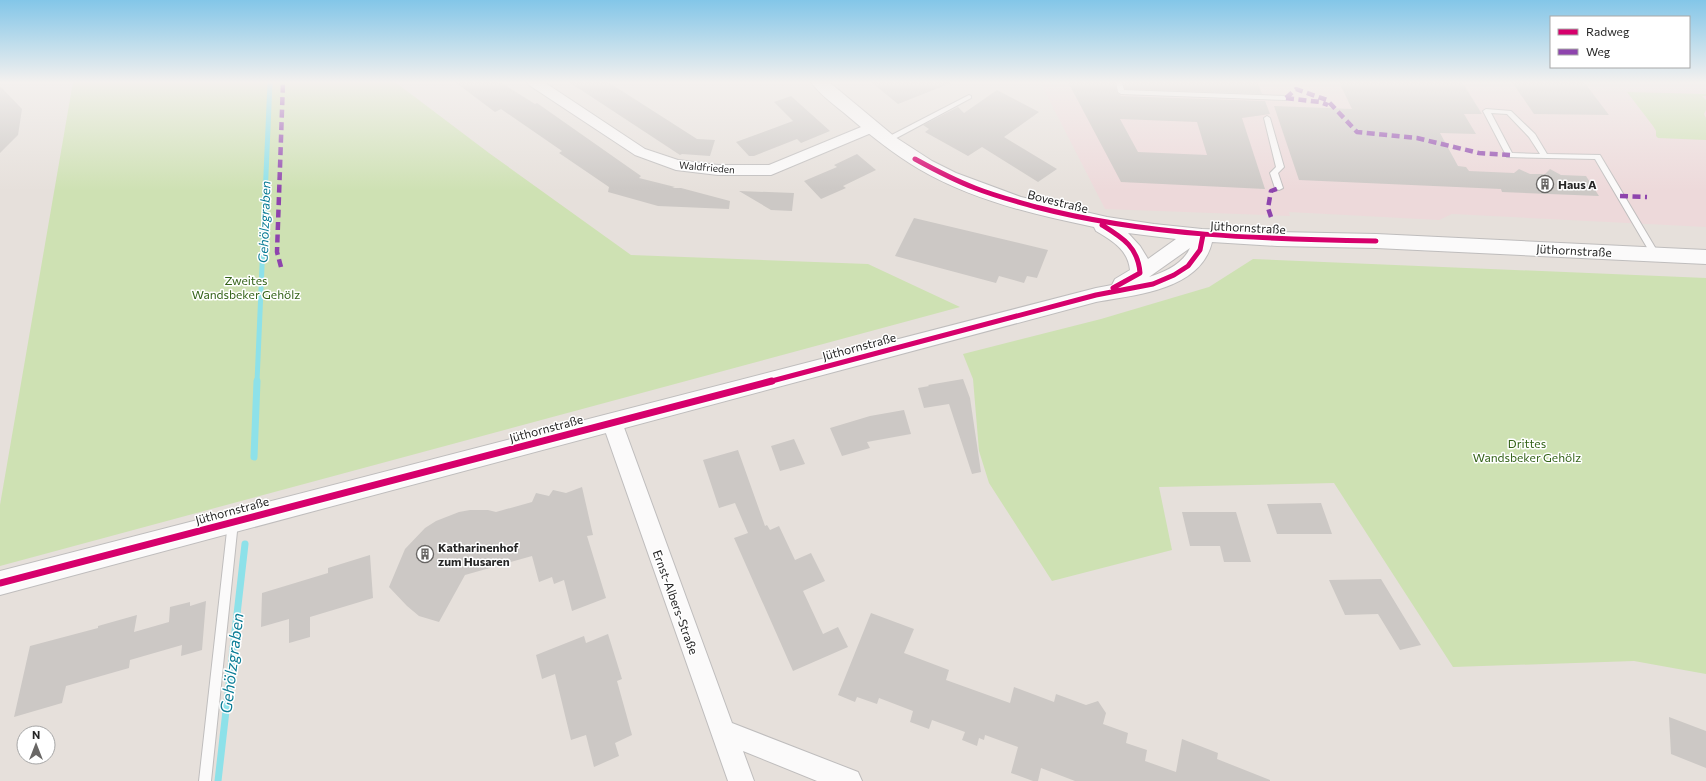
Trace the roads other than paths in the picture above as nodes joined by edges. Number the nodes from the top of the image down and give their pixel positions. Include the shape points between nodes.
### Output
1 (589, 118) edge
2 (860, 118) edge
3 (929, 118) edge
4 (1267, 118) dead end
5 (1490, 118) edge
6 (1515, 118) edge
7 (871, 128) junction
8 (886, 140) junction
9 (1545, 156) junction
10 (1279, 188) dead end
11 (1097, 222) junction
12 (1203, 235) junction
13 (1655, 254) junction
14 (1706, 257) edge
15 (1140, 274) junction
16 (1097, 295) junction
17 (612, 422) junction
18 (233, 521) junction
19 (0, 583) edge
20 (722, 731) junction
21 (205, 781) edge
22 (741, 781) edge
23 (849, 781) edge

1 - 7 street, Waldfrieden via 640,152 676,165 718,170 771,170
2 - 7 street, Bovestraße
3 - 8 lane
4 - 10 lane via 1280,167 1274,173
5 - 9 lane via 1510,155
6 - 9 lane via 1532,136
7 - 8 street, Bovestraße
8 - 11 street, Bovestraße via 915,160 967,185 1040,209
9 - 13 lane via 1597,158
11 - 12 street, Bovestraße
11 - 15 street via 1130,245 1139,258
12 - 13 street, Jüthornstraße
12 - 15 street, Jüthornstraße via 1183,244
12 - 16 street, Jüthornstraße via 1196,256 1184,269 1153,284
13 - 14 street, Jüthornstraße
15 - 16 street, Jüthornstraße
16 - 17 street, Jüthornstraße
17 - 18 street, Jüthornstraße
17 - 20 street, Ernst-Albers-Straße
18 - 19 street, Jüthornstraße
18 - 21 lane
20 - 22 street, Ernst-Albers-Straße
20 - 23 street

